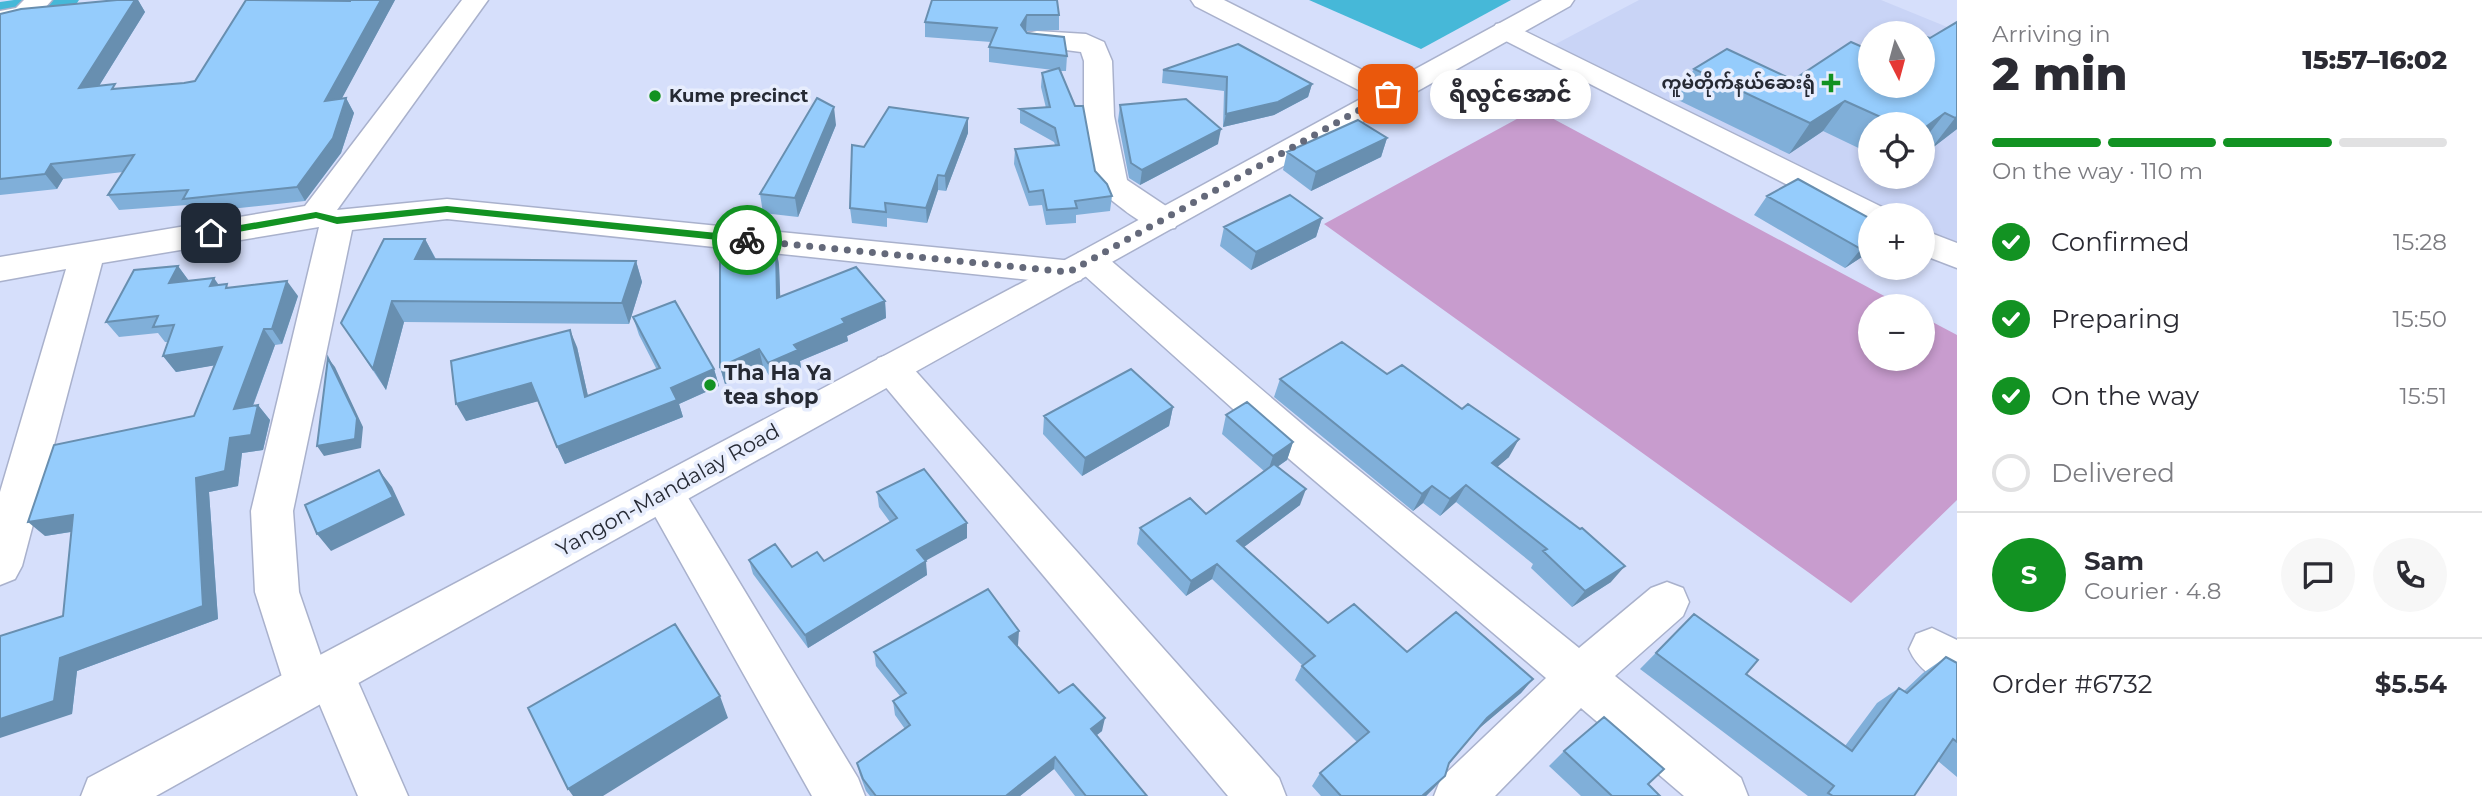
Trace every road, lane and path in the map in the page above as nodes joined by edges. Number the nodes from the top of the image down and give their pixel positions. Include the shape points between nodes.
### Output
1 (475, 0) edge
2 (1204, 0) edge
3 (0, 2) edge
4 (18, 8) edge
5 (1526, 13) edge
6 (1037, 39) edge
7 (1388, 94) junction
8 (1858, 207) edge
9 (327, 218) junction
10 (1164, 220) junction
11 (1935, 247) edge
12 (87, 255) junction
13 (1957, 257) edge
14 (1080, 267) junction
15 (0, 269) edge
16 (891, 368) junction
17 (663, 494) junction
18 (0, 566) edge
19 (1667, 602) dead end
20 (1581, 676) junction
21 (319, 680) junction
22 (106, 796) edge
23 (383, 796) edge
24 (840, 796) edge
25 (1261, 796) edge
26 (1459, 796) edge
27 (1723, 796) edge

1 - 9 main road
2 - 7 main road
3 - 4 main road
5 - 7 main road, Yangon-Mandalay Road
5 - 8 main road
6 - 10 main road via 1086,42 1094,48 1099,116 1112,185
7 - 10 main road, Yangon-Mandalay Road
9 - 12 main road
9 - 14 main road via 447,209
9 - 21 main road via 272,512 277,592
10 - 14 main road, Yangon-Mandalay Road
11 - 13 main road
12 - 15 main road
12 - 18 main road
14 - 16 main road, Yangon-Mandalay Road
14 - 20 main road
16 - 17 main road, Yangon-Mandalay Road
16 - 25 main road
17 - 21 main road, Yangon-Mandalay Road
17 - 24 main road
19 - 20 main road
20 - 26 main road
20 - 27 main road
21 - 22 main road, Yangon-Mandalay Road
21 - 23 main road

